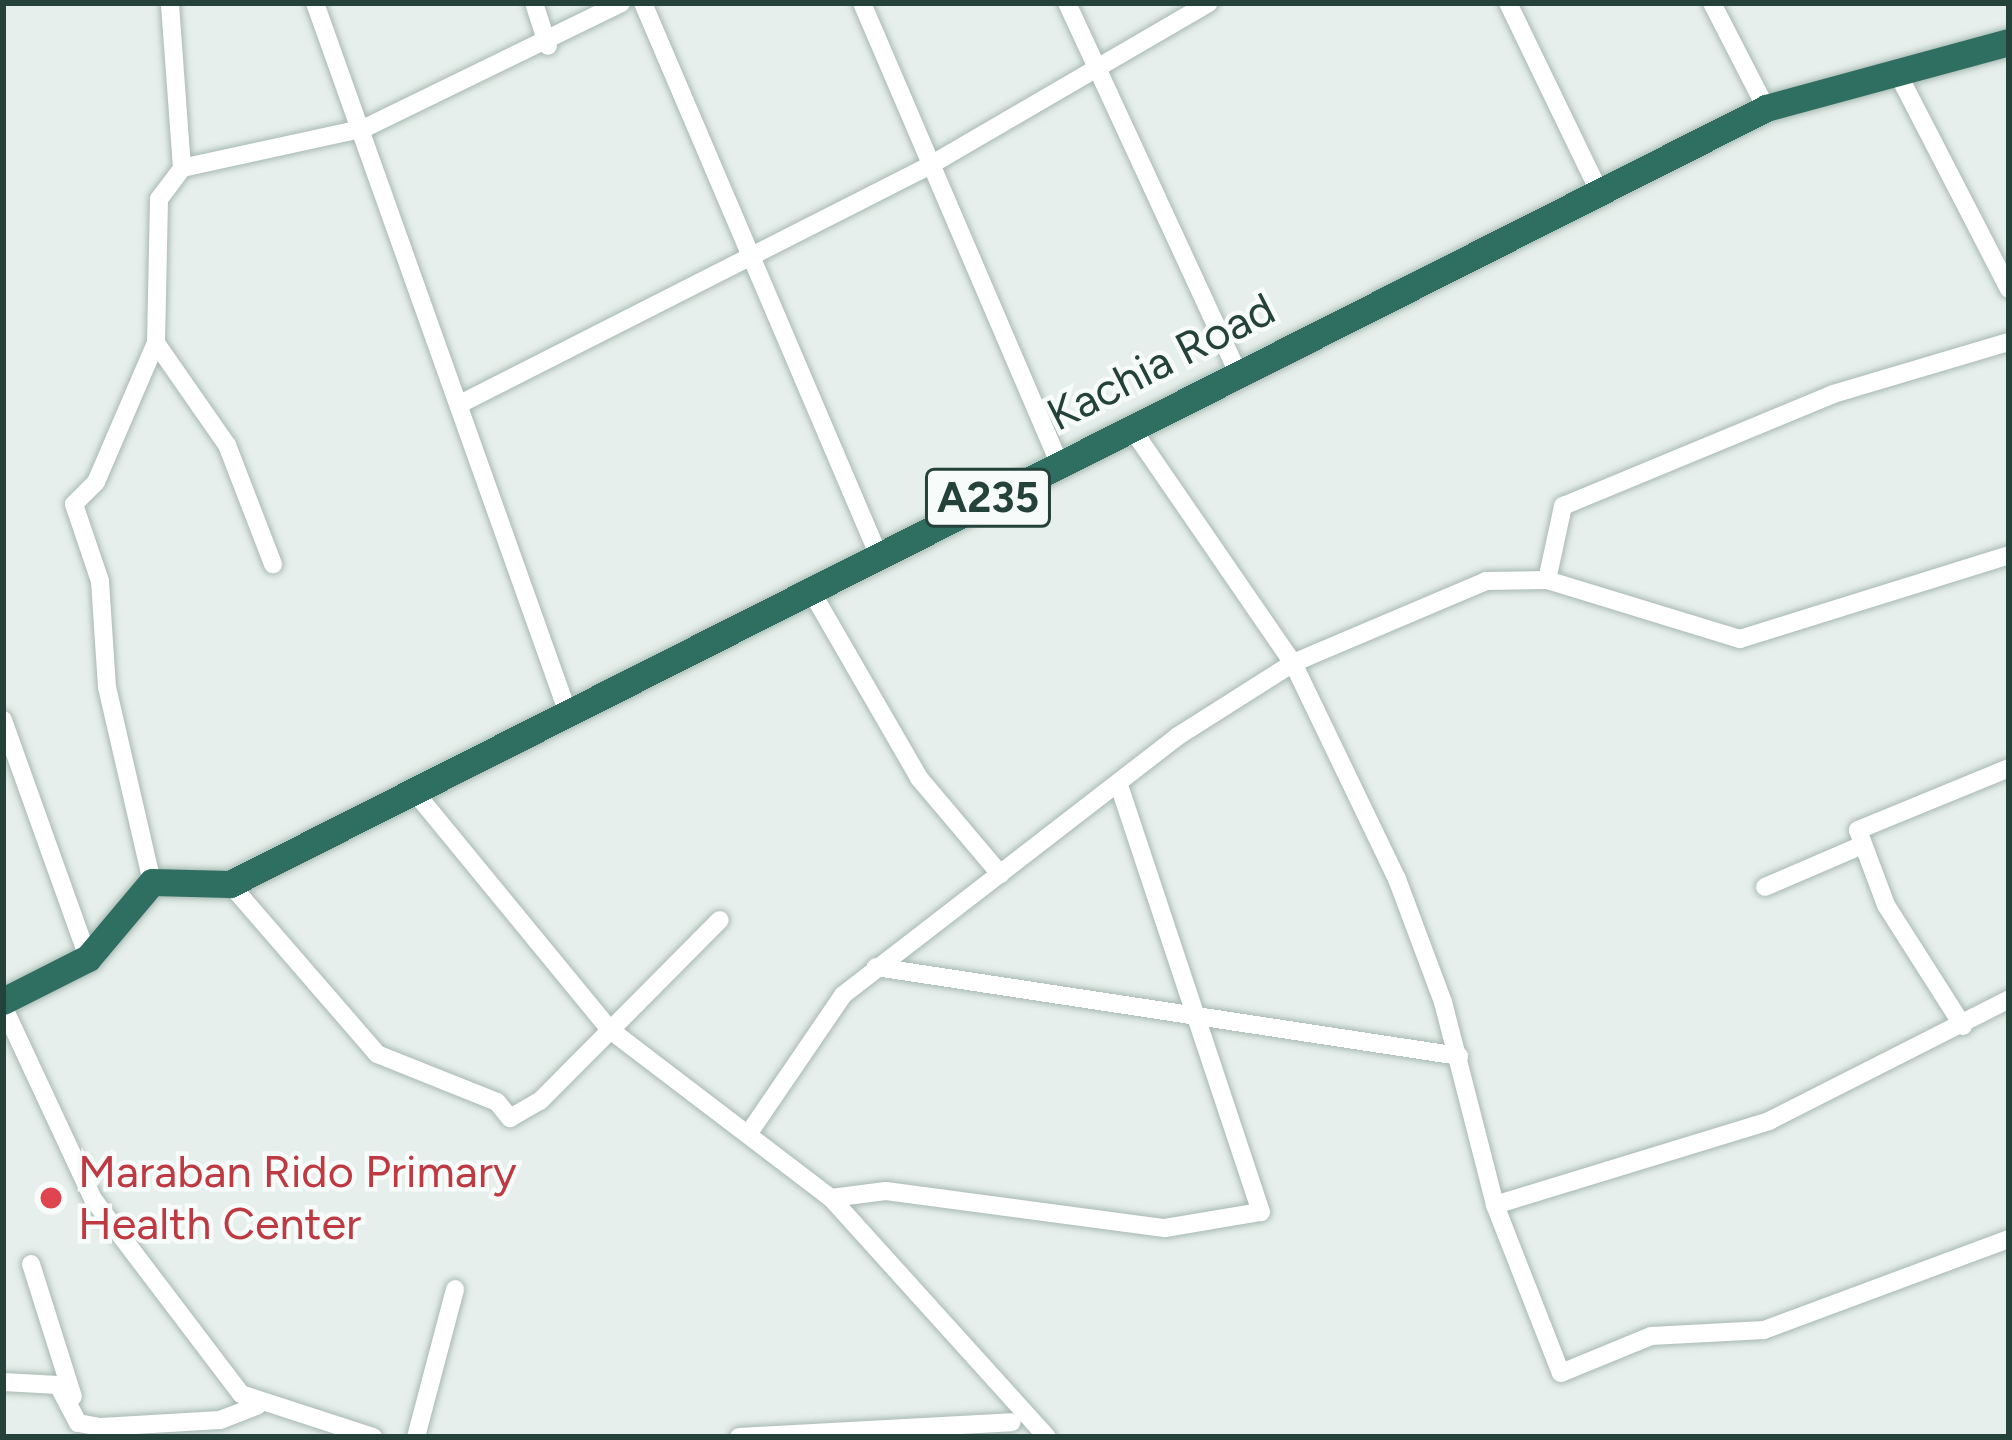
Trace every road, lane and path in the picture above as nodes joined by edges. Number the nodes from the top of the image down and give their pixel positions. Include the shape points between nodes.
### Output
1 (170, 3) edge
2 (315, 3) edge
3 (534, 3) edge
4 (621, 3) edge
5 (643, 3) edge
6 (862, 3) edge
7 (1067, 3) edge
8 (1209, 3) edge
9 (1508, 3) edge
10 (1712, 3) edge
11 (2009, 42) edge
12 (548, 46) junction
13 (1100, 74) junction
14 (1898, 74) junction
15 (1766, 108) junction
16 (365, 128) junction
17 (927, 166) junction
18 (182, 168) junction
19 (1599, 191) junction
20 (753, 259) junction
21 (2009, 289) edge
22 (2009, 342) edge
23 (156, 343) junction
24 (1236, 369) junction
25 (460, 404) junction
26 (1130, 426) junction
27 (1059, 462) junction
28 (878, 554) junction
29 (2009, 555) edge
30 (273, 565) dead end
31 (1547, 580) junction
32 (810, 589) junction
33 (1293, 663) junction
34 (568, 713) junction
35 (3, 720) edge
36 (2009, 768) edge
37 (1120, 788) junction
38 (413, 790) junction
39 (1858, 847) junction
40 (1000, 874) junction
41 (152, 882) junction
42 (230, 884) junction
43 (1765, 887) dead end
44 (720, 920) dead end
45 (88, 958) junction
46 (876, 967) junction
47 (2009, 999) edge
48 (3, 1003) edge
49 (1204, 1016) junction
50 (1964, 1026) junction
51 (608, 1029) junction
52 (1460, 1056) junction
53 (749, 1133) junction
54 (831, 1198) junction
55 (1495, 1205) junction
56 (2009, 1239) edge
57 (31, 1264) dead end
58 (455, 1289) dead end
59 (3, 1382) edge
60 (73, 1396) junction
61 (1015, 1398) junction
62 (257, 1406) junction
63 (221, 1428) edge
64 (1010, 1429) edge
65 (73, 1430) edge
66 (374, 1437) edge
67 (416, 1437) edge
68 (739, 1437) edge
69 (1047, 1437) edge

1 - 18 street
2 - 16 street
3 - 12 street
4 - 12 street
5 - 20 street
6 - 17 street
7 - 13 street
8 - 13 street
9 - 19 street
10 - 15 street
11 - 14 highway, Kachia Road / A235
12 - 16 street
13 - 17 street
13 - 24 street
14 - 15 highway, Kachia Road / A235
14 - 21 street
15 - 19 highway, Kachia Road / A235
16 - 18 street
16 - 25 street
17 - 20 street
17 - 27 street
18 - 23 street via 159,199
19 - 24 highway, Kachia Road / A235
20 - 25 street
20 - 28 street
22 - 31 street via 1833,394 1563,506
23 - 30 street via 227,445
23 - 41 street via 96,482 74,504 100,581 107,687
24 - 26 highway, Kachia Road / A235
25 - 34 street
26 - 27 highway, Kachia Road / A235
26 - 33 street
27 - 28 highway, Kachia Road / A235
28 - 32 highway, Kachia Road / A235
29 - 31 street via 1740,639
31 - 33 street via 1486,580
32 - 34 highway, Kachia Road / A235
32 - 40 street via 919,778
33 - 37 street
33 - 52 street via 1397,879
34 - 38 highway, Kachia Road / A235
35 - 45 street
36 - 39 street via 1868,821
37 - 40 street
37 - 49 street
38 - 42 highway, Kachia Road / A235
38 - 51 street
39 - 43 street
39 - 50 street
40 - 46 street
41 - 42 highway, Kachia Road / A235
41 - 45 highway
42 - 51 street via 377,1054 497,1102 510,1118
44 - 51 street
45 - 48 highway
46 - 49 street
46 - 53 street via 793,1058
47 - 50 street
48 - 62 street via 93,1199
49 - 52 street
49 - 54 street via 1261,1212 1165,1228 952,1208 886,1190
50 - 55 street via 1769,1121
51 - 53 street
52 - 55 street
53 - 54 street
54 - 61 street
55 - 56 street via 1561,1373 1651,1336 1764,1330
57 - 60 street
58 - 67 street
59 - 60 street
60 - 65 street
61 - 64 street
61 - 69 street
62 - 63 street
62 - 66 street
63 - 65 street
64 - 68 street

